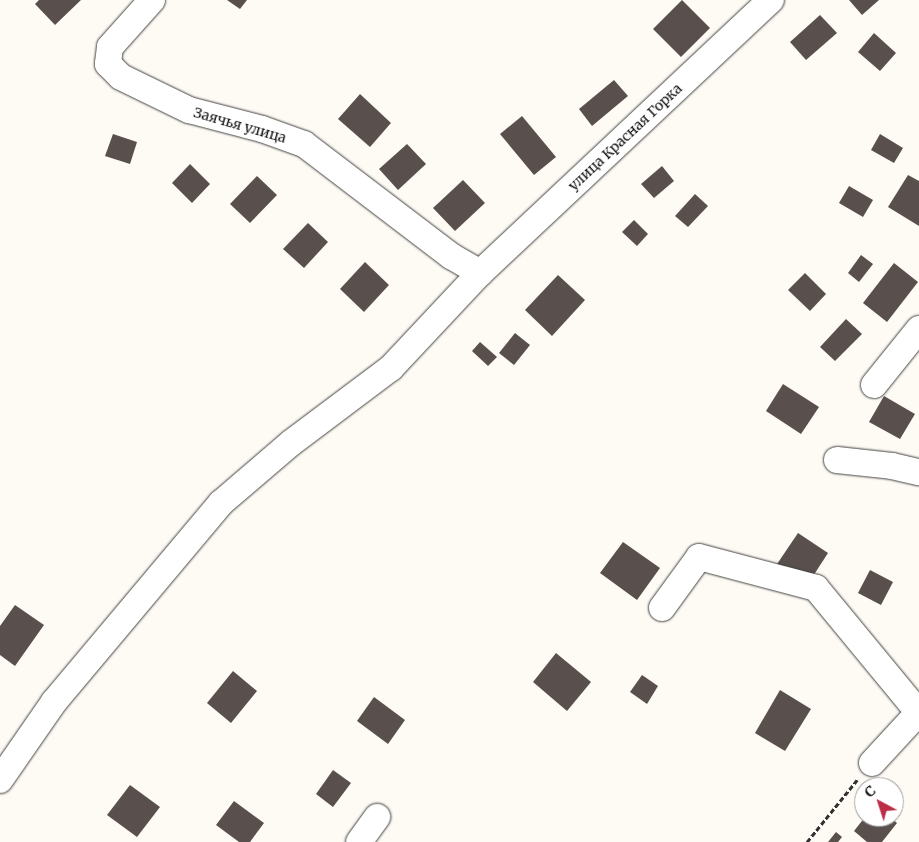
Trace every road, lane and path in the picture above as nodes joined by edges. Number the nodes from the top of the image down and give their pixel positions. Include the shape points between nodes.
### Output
1 (152, 0) edge
2 (771, 0) edge
3 (480, 273) junction
4 (919, 329) edge
5 (874, 385) dead end
6 (836, 460) dead end
7 (919, 472) edge
8 (662, 608) dead end
9 (919, 713) edge
10 (872, 763) joint
11 (0, 780) edge
12 (377, 817) dead end
13 (359, 842) edge
14 (807, 842) edge

1 - 3 street, Заячья улица via 110,46 108,64 121,77 189,110 304,144 451,256
2 - 3 street, улица Красная Горка
3 - 11 street, улица Красная Горка via 391,368 291,443 222,503 54,702
4 - 5 street
6 - 7 street
8 - 9 street via 699,557 816,588
9 - 10 street
10 - 14 path
12 - 13 street

